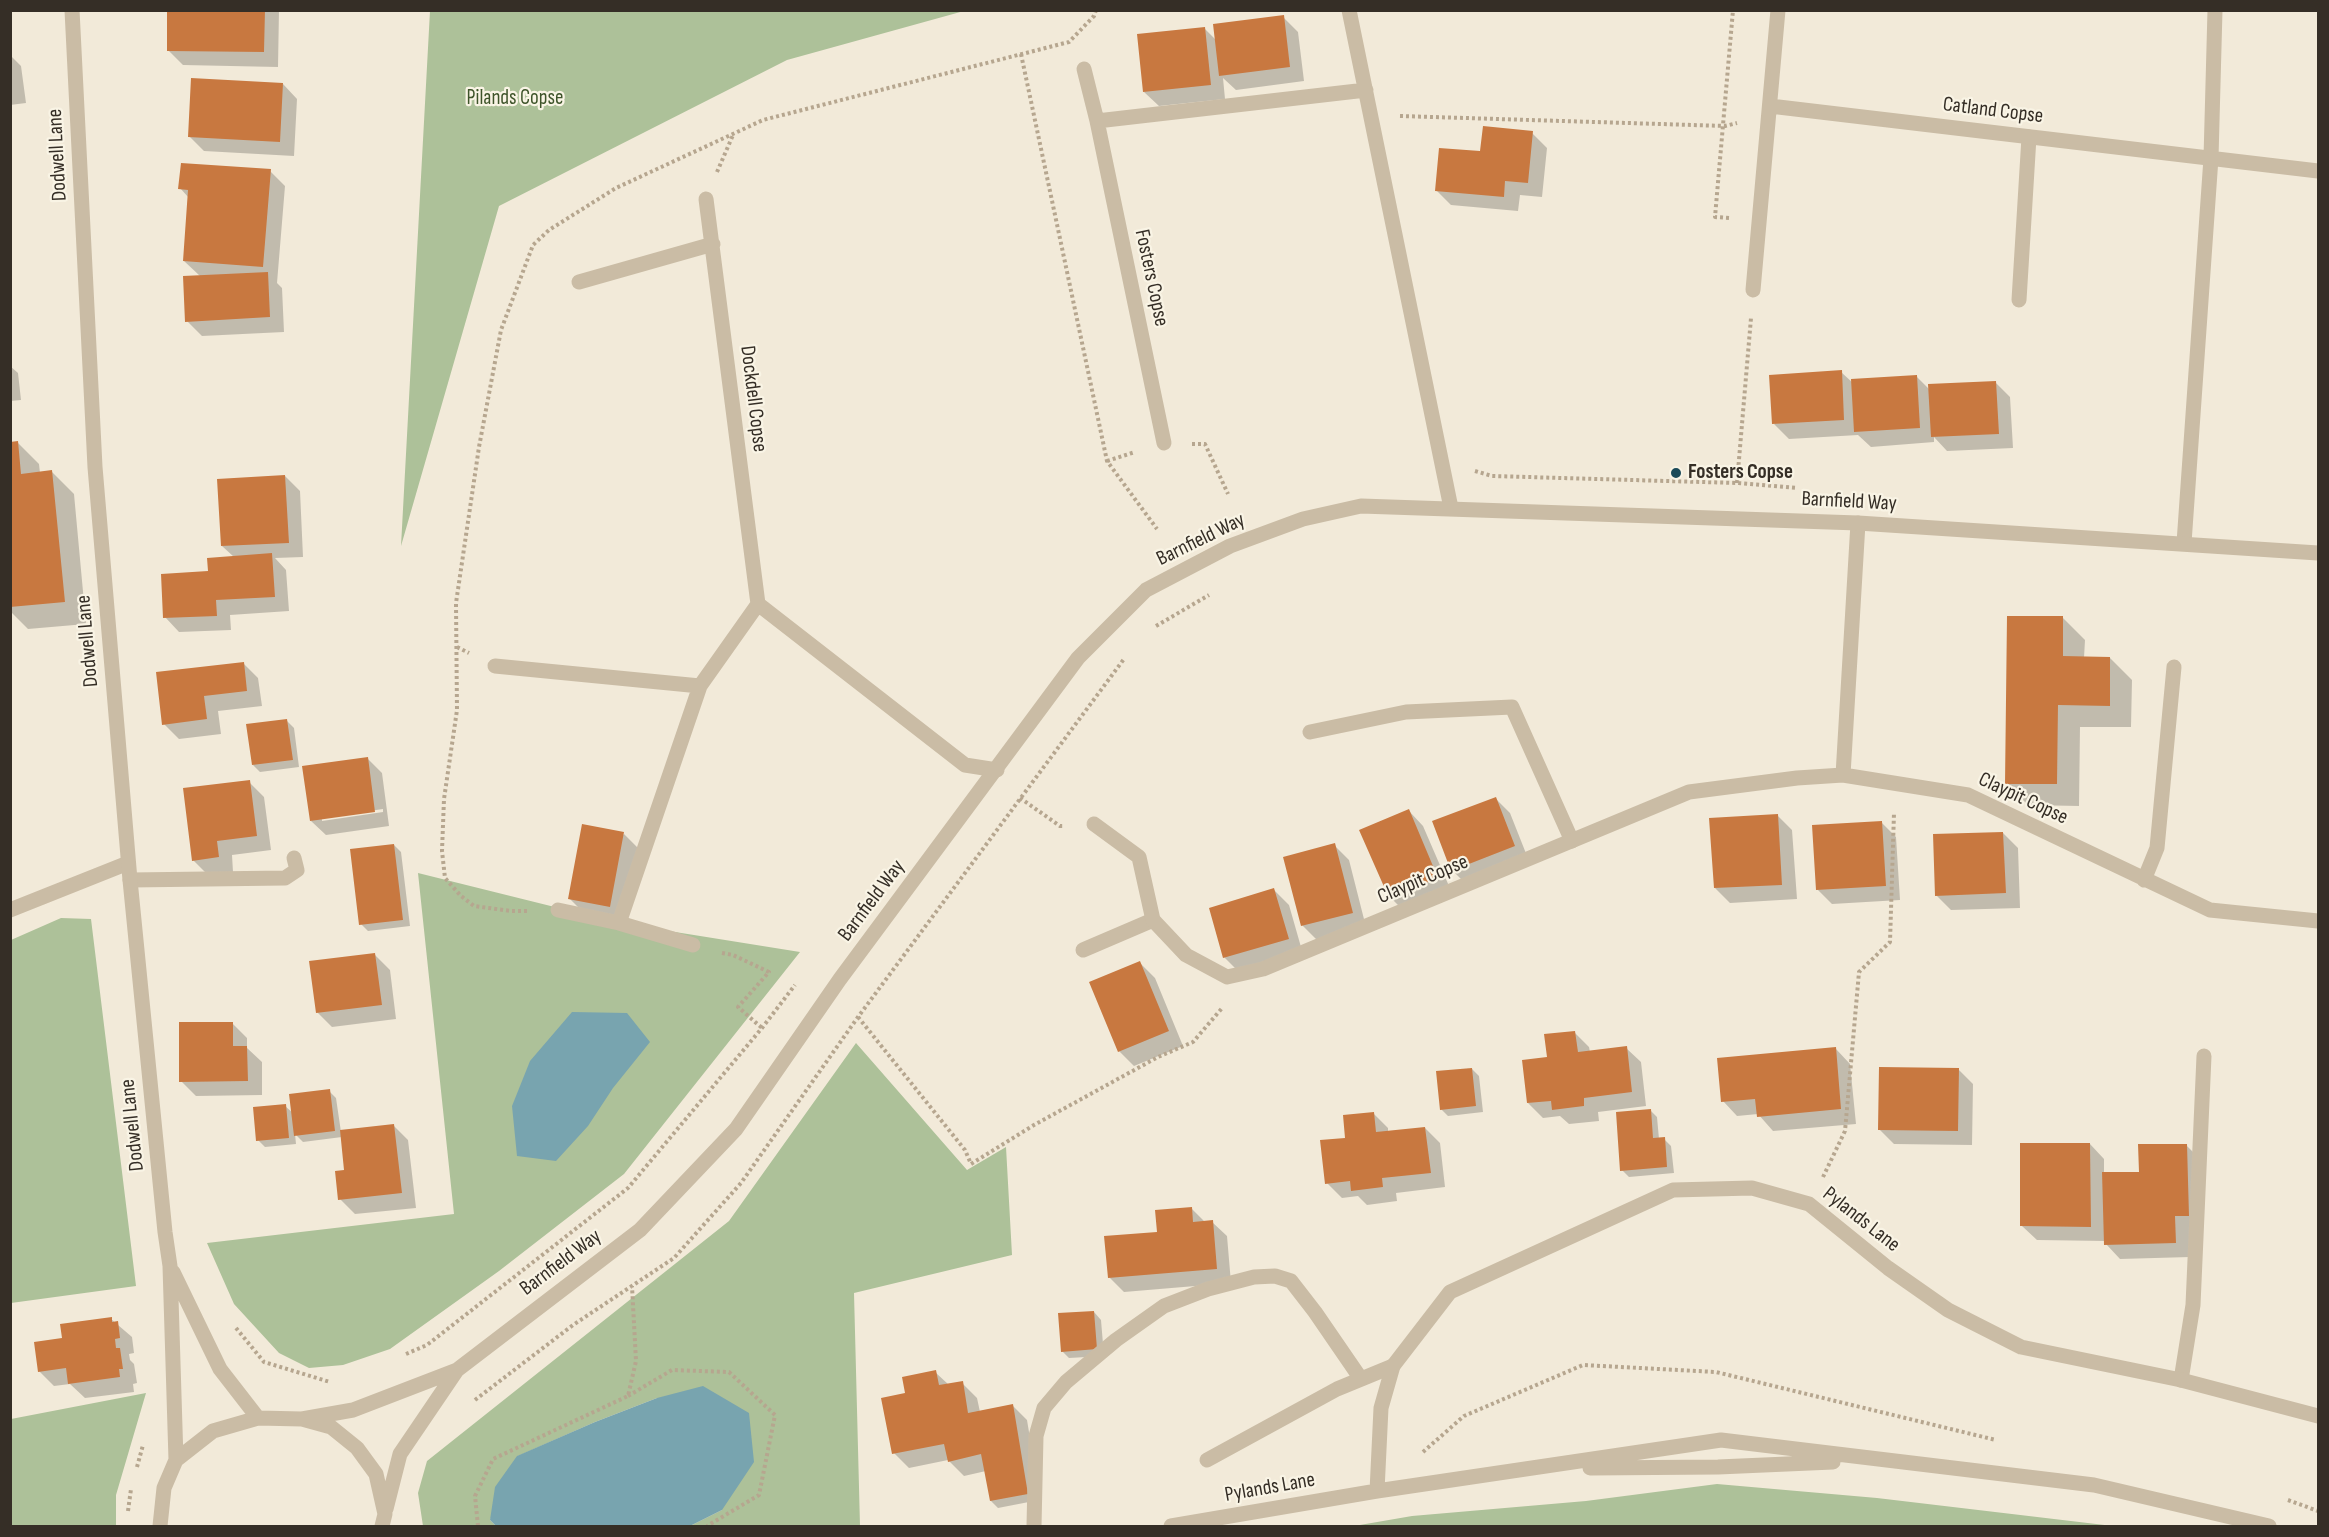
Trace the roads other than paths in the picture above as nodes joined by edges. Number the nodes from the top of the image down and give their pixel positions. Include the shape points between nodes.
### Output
1 (72, 10) edge
2 (1349, 10) edge
3 (1778, 10) edge
4 (2214, 10) edge
5 (1084, 69) dead end
6 (1366, 90) junction
7 (1769, 109) junction
8 (1097, 121) junction
9 (2029, 136) junction
10 (2211, 158) junction
11 (2319, 171) edge
12 (706, 199) road end
13 (713, 244) junction
14 (579, 282) dead end
15 (1753, 290) road end
16 (2019, 300) dead end
17 (1164, 444) road end
18 (1450, 508) junction
19 (1858, 523) junction
20 (2184, 543) junction
21 (2319, 553) edge
22 (758, 604) junction
23 (495, 666) dead end
24 (2174, 667) dead end
25 (699, 686) junction
26 (1310, 732) dead end
27 (997, 770) junction
28 (1842, 775) junction
29 (1094, 824) road end
30 (1572, 841) junction
31 (294, 858) dead end
32 (128, 863) junction
33 (130, 880) junction
34 (2144, 880) junction
35 (10, 910) edge
36 (558, 910) road end
37 (1153, 920) junction
38 (2319, 921) edge
39 (620, 923) junction
40 (693, 945) road end
41 (1083, 950) dead end
42 (2204, 1056) dead end
43 (170, 1266) junction
44 (1393, 1366) junction
45 (457, 1370) junction
46 (1361, 1379) junction
47 (2181, 1380) junction
48 (2319, 1416) edge
49 (258, 1418) junction
50 (302, 1419) junction
51 (176, 1460) junction
52 (1207, 1460) dead end
53 (1871, 1460) junction
54 (1539, 1468) junction
55 (1377, 1491) junction
56 (383, 1520) edge
57 (160, 1527) edge
58 (1034, 1527) edge
59 (1171, 1527) edge
60 (2270, 1527) edge

1 - 32 street, Dodwell Lane via 95,467
2 - 6 street
3 - 7 street
4 - 10 street
5 - 8 street, Fosters Copse
6 - 8 street
6 - 18 street
7 - 9 street, Catland Copse
7 - 15 street
8 - 17 street, Fosters Copse
9 - 10 street, Catland Copse
9 - 16 street
10 - 11 street, Catland Copse
10 - 20 street
12 - 13 street, Dockdell Copse
13 - 14 street
13 - 22 street, Dockdell Copse
18 - 19 street, Barnfield Way
18 - 27 street, Barnfield Way via 1361,506 1303,519 1230,546 1146,590 1078,658
19 - 20 street, Barnfield Way
19 - 28 street
20 - 21 street, Barnfield Way
22 - 25 street
22 - 27 street via 965,765
23 - 25 street
24 - 34 street via 2157,848
25 - 39 street
26 - 30 street via 1406,712 1512,707
27 - 45 street, Barnfield Way via 840,979 736,1129 640,1230
28 - 30 street, Claypit Copse via 1689,792
28 - 34 street, Claypit Copse via 1968,795
29 - 37 street via 1140,857
30 - 37 street, Claypit Copse via 1263,969 1227,977 1186,955
31 - 33 street via 297,870 285,878
32 - 33 street, Dodwell Lane
32 - 35 street
33 - 43 street, Dodwell Lane
34 - 38 street, Claypit Copse via 2210,910
36 - 39 street
37 - 41 street
39 - 40 street
42 - 47 street via 2193,1305
43 - 49 street, Dodwell Lane via 220,1369
43 - 51 street, Dodwell Lane
44 - 46 street
44 - 47 street, Pylands Lane via 1450,1292 1673,1190 1752,1188 1809,1204 1948,1310 2021,1347
44 - 55 street, Pylands Lane via 1381,1408
45 - 50 street, Barnfield Way via 352,1410
45 - 56 street, Barnfield Way via 400,1454
46 - 52 street
46 - 58 street via 1316,1312 1291,1281 1283,1278 1254,1277 1164,1306 1066,1382 1044,1408 1036,1436
47 - 48 street, Pylands Lane
49 - 50 street
49 - 51 street via 213,1431
50 - 56 street via 331,1427 357,1448 376,1474
51 - 57 street via 164,1488
53 - 54 street via 1718,1467
53 - 54 street, Pylands Lane via 1721,1440
53 - 60 street, Pylands Lane via 2094,1485
54 - 55 street, Pylands Lane
55 - 59 street, Pylands Lane

